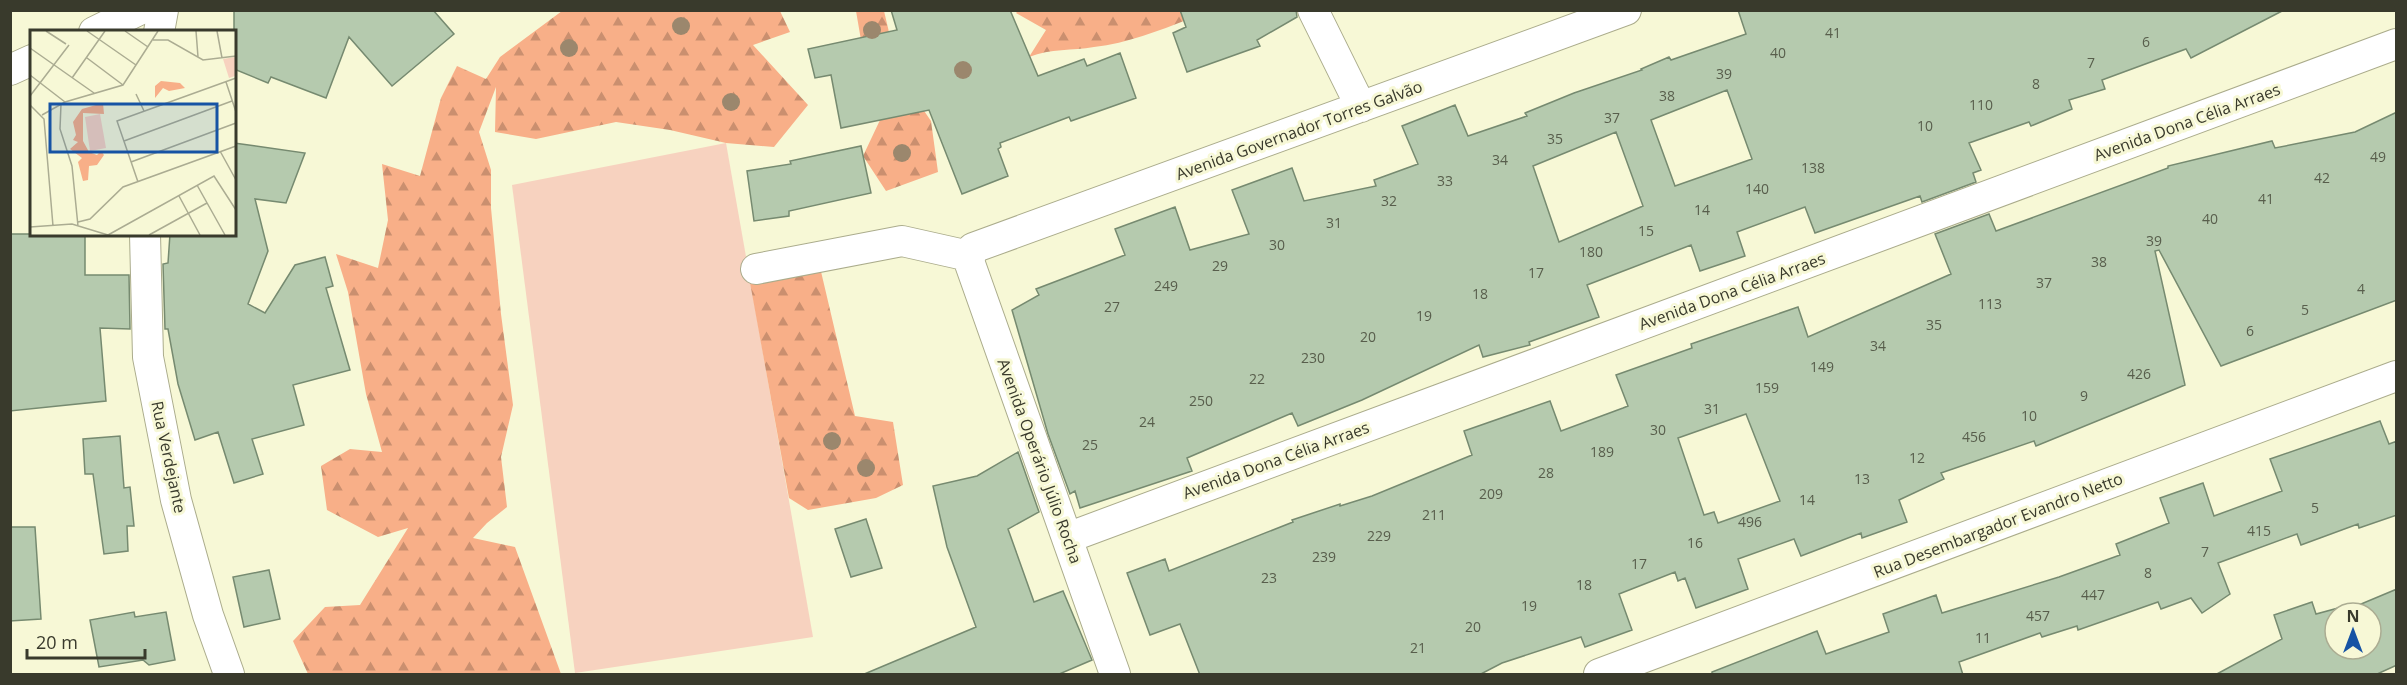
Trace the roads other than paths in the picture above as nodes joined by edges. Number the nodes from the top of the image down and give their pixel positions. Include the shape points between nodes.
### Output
1 (139, 10) edge
2 (163, 10) edge
3 (1313, 10) edge
4 (1626, 10) edge
5 (98, 30) edge
6 (159, 30) edge
7 (2397, 44) edge
8 (30, 61) edge
9 (10, 70) edge
10 (1361, 107) junction
11 (145, 236) edge
12 (971, 252) junction
13 (756, 269) dead end
14 (2397, 376) edge
15 (1067, 538) junction
16 (229, 675) edge
17 (1115, 675) edge
18 (1599, 675) edge

1 - 5 street
2 - 6 street
3 - 10 street
4 - 10 street, Avenida Governador Torres Galvão
7 - 15 street, Avenida Dona Célia Arraes
8 - 9 street
10 - 12 street, Avenida Governador Torres Galvão
11 - 16 street, Rua Verdejante via 148,357 176,500
12 - 13 street via 902,241
12 - 15 street, Avenida Operário Júlio Rocha via 969,261
14 - 18 street, Rua Desembargador Evandro Netto
15 - 17 street, Avenida Operário Júlio Rocha

